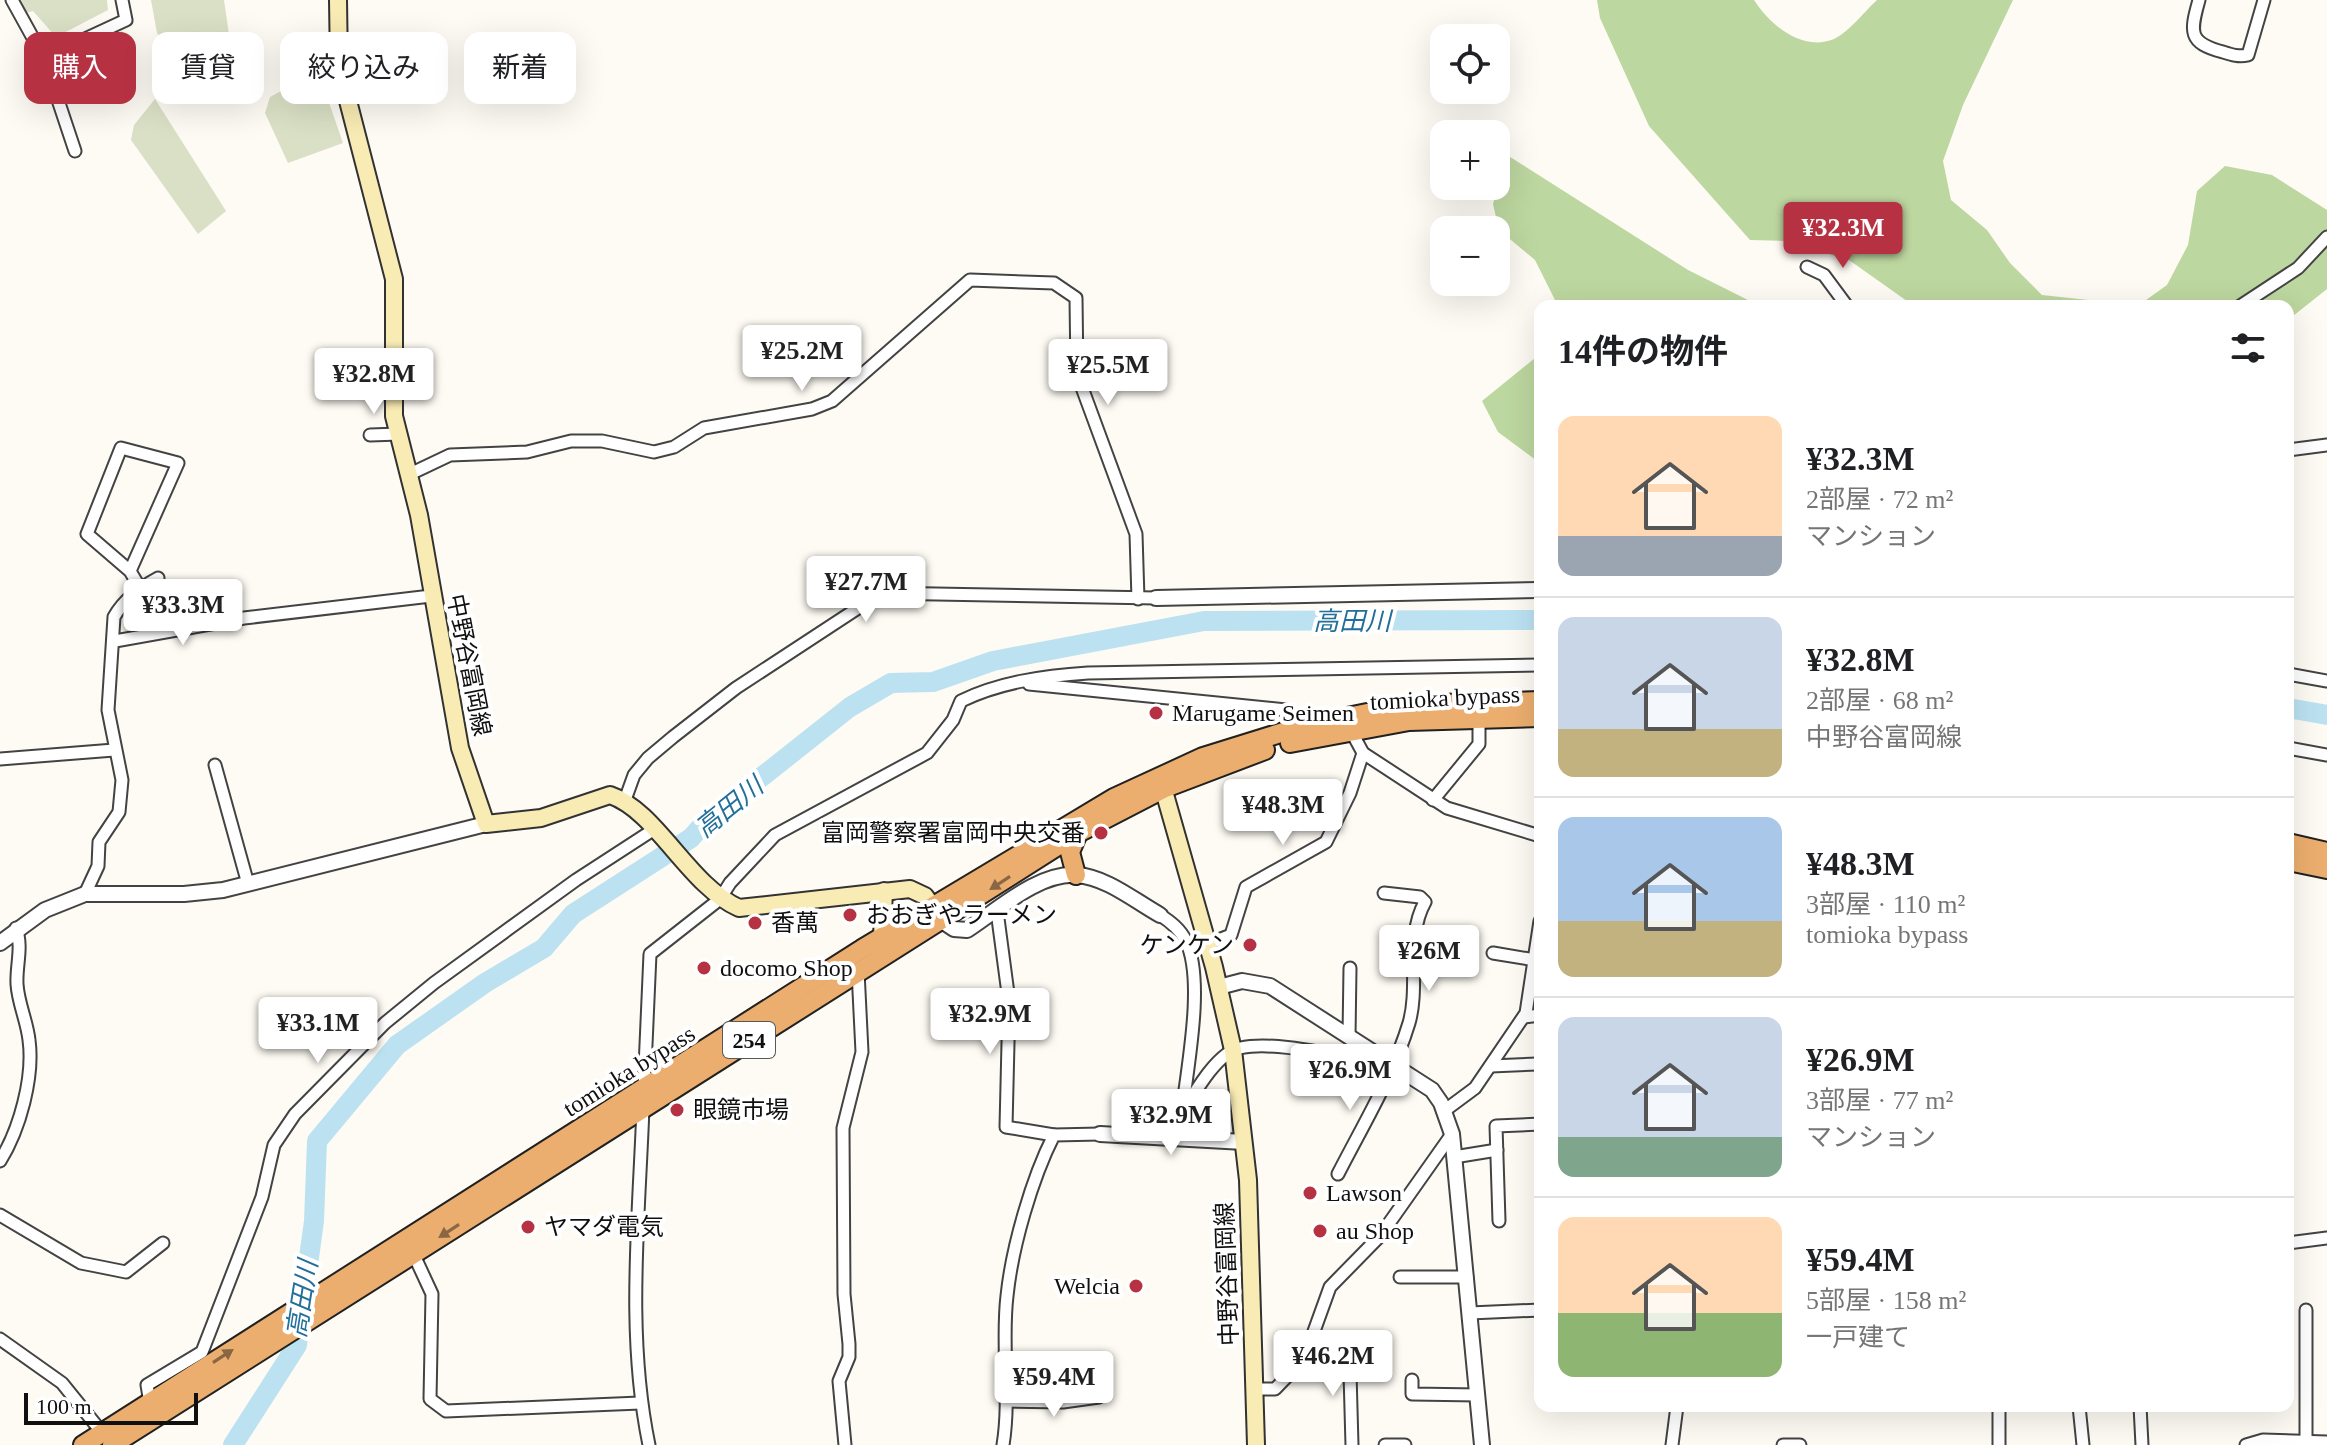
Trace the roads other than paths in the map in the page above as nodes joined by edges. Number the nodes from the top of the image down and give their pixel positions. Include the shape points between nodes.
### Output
1 (12, 0) edge
2 (122, 0) edge
3 (338, 0) edge
4 (2199, 0) edge
5 (2264, 0) edge
6 (30, 32) edge
7 (100, 32) edge
8 (59, 104) edge
9 (75, 151) dead end
10 (2327, 237) edge
11 (1807, 267) dead end
12 (1843, 300) edge
13 (2249, 300) edge
14 (399, 434) junction
15 (370, 435) dead end
16 (2327, 445) edge
17 (2294, 449) edge
18 (410, 474) junction
19 (130, 571) junction
20 (158, 578) dead end
21 (140, 588) junction
22 (1534, 590) edge
23 (431, 596) junction
24 (1156, 598) joint
25 (1138, 599) junction
26 (115, 641) junction
27 (1534, 665) edge
28 (2294, 675) edge
29 (2327, 681) edge
30 (1014, 683) junction
31 (1534, 701) edge
32 (1479, 717) junction
33 (1534, 717) edge
34 (1303, 726) junction
35 (1350, 729) junction
36 (2294, 749) edge
37 (114, 750) junction
38 (1363, 753) junction
39 (2327, 755) edge
40 (0, 759) edge
41 (215, 765) dead end
42 (1162, 782) junction
43 (625, 800) junction
44 (1433, 800) junction
45 (486, 824) junction
46 (655, 832) junction
47 (1078, 833) junction
48 (1534, 834) edge
49 (2294, 844) edge
50 (2327, 852) edge
51 (2294, 862) edge
52 (2327, 869) edge
53 (1076, 875) junction
54 (248, 884) junction
55 (884, 891) junction
56 (1384, 893) dead end
57 (85, 894) junction
58 (719, 898) junction
59 (997, 911) junction
60 (938, 913) junction
61 (1160, 915) joint
62 (16, 928) junction
63 (882, 937) junction
64 (0, 943) edge
65 (1208, 944) junction
66 (1493, 953) dead end
67 (1534, 953) edge
68 (1350, 968) dead end
69 (858, 971) junction
70 (1219, 987) junction
71 (1534, 989) edge
72 (1534, 1016) edge
73 (1524, 1017) junction
74 (1349, 1037) junction
75 (1233, 1050) junction
76 (1534, 1064) edge
77 (1491, 1066) junction
78 (1393, 1067) junction
79 (644, 1099) junction
80 (1444, 1111) junction
81 (1181, 1113) junction
82 (1534, 1124) edge
83 (1100, 1134) joint
84 (1452, 1134) junction
85 (1054, 1135) junction
86 (1179, 1138) junction
87 (1244, 1142) junction
88 (1497, 1150) junction
89 (1454, 1157) junction
90 (0, 1161) edge
91 (1338, 1174) dead end
92 (0, 1215) edge
93 (1499, 1221) dead end
94 (2327, 1238) edge
95 (2294, 1242) edge
96 (163, 1243) dead end
97 (413, 1253) junction
98 (1400, 1277) dead end
99 (1467, 1277) junction
100 (1534, 1310) edge
101 (2306, 1310) dead end
102 (1470, 1313) junction
103 (0, 1339) edge
104 (1304, 1359) junction
105 (1412, 1380) dead end
106 (1254, 1389) junction
107 (1478, 1395) junction
108 (1099, 1397) dead end
109 (1006, 1401) junction
110 (640, 1403) junction
111 (158, 1404) junction
112 (1676, 1412) edge
113 (1999, 1412) edge
114 (2080, 1412) edge
115 (2140, 1412) edge
116 (107, 1439) edge
117 (2306, 1441) junction
118 (2327, 1442) edge
119 (83, 1445) edge
120 (649, 1445) edge
121 (845, 1445) edge
122 (1003, 1445) edge
123 (1256, 1445) edge
124 (1352, 1445) edge
125 (1385, 1445) edge
126 (1405, 1445) edge
127 (1482, 1445) edge
128 (1672, 1445) edge
129 (1783, 1445) edge
130 (1800, 1445) edge
131 (1999, 1445) edge
132 (2083, 1445) edge
133 (2142, 1445) edge
134 (2246, 1445) edge

1 - 6 street
2 - 7 street via 126,20
3 - 14 main road, 中野谷富岡線 via 339,66 394,279 392,392
4 - 5 street via 2194,37 2203,47 2240,57 2248,55
8 - 9 street
10 - 13 street via 2298,268
11 - 12 street via 1824,275
14 - 15 street
14 - 18 main road, 中野谷富岡線
16 - 17 street
18 - 23 main road, 中野谷富岡線
18 - 25 street via 450,455 527,452 571,441 602,441 654,452 674,447 704,428 812,409 832,401 970,280 1054,283 1076,298 1077,374 1136,534
19 - 19 street via 87,534 121,448 178,463
19 - 21 street
20 - 21 street
21 - 26 street via 114,617
22 - 24 street
23 - 26 street via 244,618
23 - 45 main road, 中野谷富岡線 via 460,748
24 - 25 street
25 - 43 street via 881,593 736,688 665,744 634,775
26 - 37 street via 108,710
27 - 30 street via 1088,673
28 - 29 street
30 - 34 street via 1286,710
30 - 58 street via 961,701 927,753 775,835
31 - 34 highway, tomioka bypass / 254 via 1438,704
32 - 33 highway, tomioka bypass / 254
32 - 35 highway, tomioka bypass / 254
32 - 44 street via 1479,744
34 - 42 highway, tomioka bypass / 254 via 1203,757
35 - 38 street
35 - 42 highway, tomioka bypass / 254
36 - 39 street
37 - 40 street
37 - 57 street via 122,780 119,812 99,842 98,866
38 - 44 street
38 - 65 street via 1326,842 1246,887 1231,935
41 - 54 street
42 - 47 highway, tomioka bypass / 254
42 - 60 highway, tomioka bypass / 254 via 1071,821
42 - 65 main road, 中野谷富岡線
43 - 45 main road via 610,795 541,818
43 - 46 main road
44 - 48 street
45 - 54 street
46 - 58 main road
46 - 111 street via 576,880 434,983 385,1023 295,1114 274,1145 262,1197 202,1352 147,1385
47 - 53 highway via 1070,852
47 -> 60 highway, tomioka bypass / 254
49 - 50 highway
51 - 52 highway
53 - 59 street via 1050,877
53 - 61 street via 1112,887
54 - 57 street via 184,894
55 - 58 main road via 739,908
55 - 60 main road via 916,890
55 - 63 main road
56 - 78 street via 1425,902 1410,1020
57 - 62 street
58 - 79 street via 650,954
59 - 60 street via 967,930 954,929
59 - 85 street via 1009,1001 1006,1127
60 - 63 highway, tomioka bypass / 254
60 - 69 highway, tomioka bypass / 254
61 - 81 street via 1181,932 1194,969
62 - 64 street
62 - 90 street via 17,985 30,1066 14,1135
63 - 79 highway, tomioka bypass / 254
65 - 70 main road, 中野谷富岡線
66 - 67 street
68 - 74 street
69 - 79 highway, tomioka bypass / 254
69 - 121 street via 862,1052 843,1128 849,1357 839,1381
70 - 74 street via 1242,981 1270,986
70 - 75 main road, 中野谷富岡線
71 - 73 street
72 - 73 street
73 - 77 street
74 - 78 street
75 - 78 street via 1275,1047
75 - 81 street
75 - 87 main road, 中野谷富岡線
76 - 77 street
77 - 80 street via 1475,1088
78 - 80 street via 1432,1090
78 - 91 street
79 -> 97 highway, tomioka bypass / 254
79 - 110 street via 636,1329
111 -> 79 highway, tomioka bypass / 254 via 348,1275
80 - 84 street
81 - 86 street
82 - 88 street via 1496,1126
83 - 85 street
83 - 86 street
84 - 89 street
84 - 104 street via 1380,1236 1330,1287
85 - 109 street via 1006,1297
86 - 87 street
87 - 106 main road, 中野谷富岡線
88 - 89 street
88 - 93 street
89 - 99 street
92 - 96 street via 81,1263 126,1272
94 - 95 street
97 - 110 street via 432,1294 430,1399 446,1411
97 - 111 highway, tomioka bypass / 254
98 - 99 street
99 - 102 street
100 - 102 street
101 - 117 street
102 - 107 street
103 - 116 street via 62,1383
104 - 106 street via 1275,1389
104 - 124 street via 1350,1373
105 - 107 street via 1412,1394
106 - 123 main road, 中野谷富岡線
107 - 127 street
108 - 109 street
109 - 122 street
110 - 120 street
111 - 116 highway, tomioka bypass / 254
112 - 128 street
113 - 131 street
114 - 132 street
115 - 133 street
116 - 119 highway, tomioka bypass / 254
117 - 118 street
117 - 134 street
125 - 126 street
129 - 130 street

